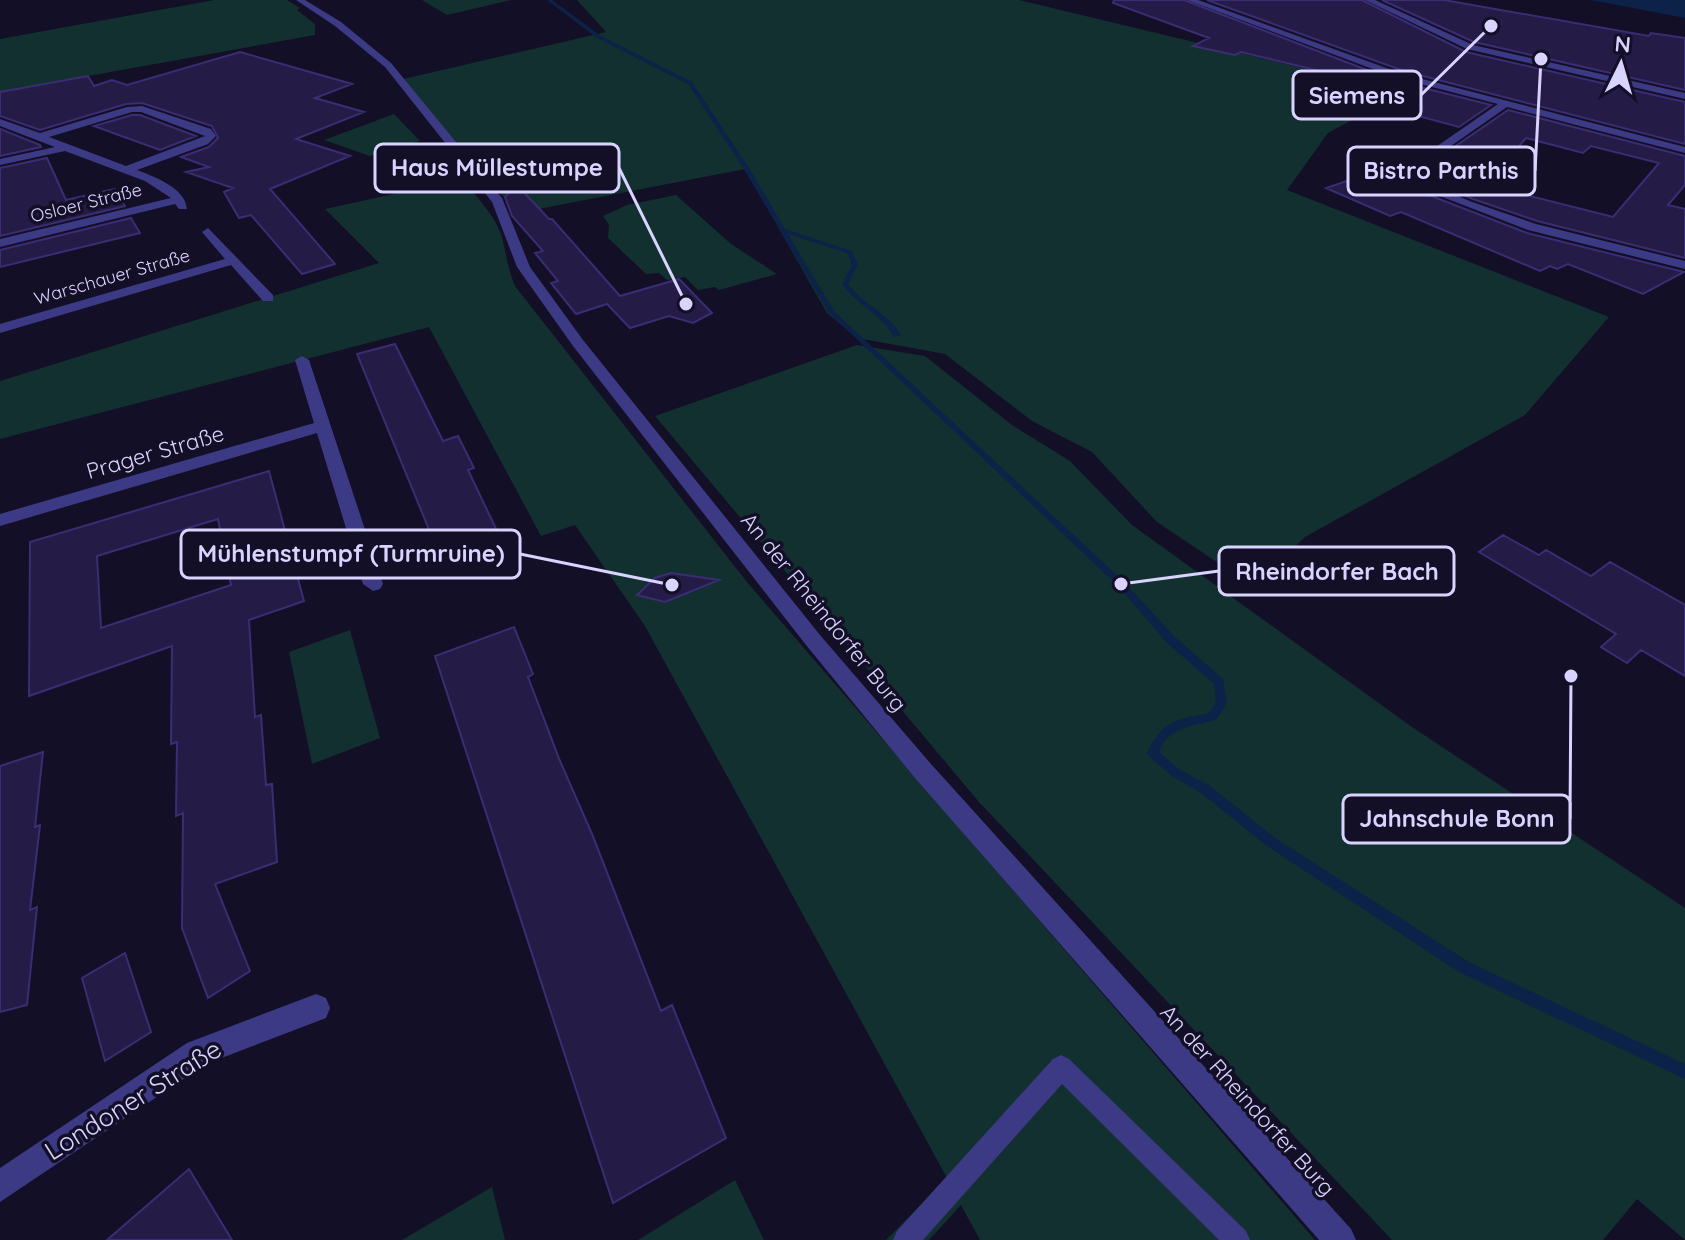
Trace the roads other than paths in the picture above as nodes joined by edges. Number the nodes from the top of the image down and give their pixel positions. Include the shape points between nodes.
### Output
1 (300, 0) edge
2 (1191, 0) edge
3 (1374, 1) edge
4 (1685, 96) edge
5 (1505, 104) junction
6 (0, 122) edge
7 (39, 137) junction
8 (68, 147) junction
9 (1685, 150) edge
10 (0, 162) edge
11 (127, 170) junction
12 (208, 232) dead end
13 (0, 243) edge
14 (234, 260) junction
15 (1685, 265) edge
16 (268, 298) dead end
17 (0, 329) edge
18 (302, 360) dead end
19 (322, 426) junction
20 (0, 520) edge
21 (373, 584) dead end
22 (316, 1008) dead end
23 (0, 1186) edge
24 (906, 1240) edge
25 (1237, 1240) edge
26 (1340, 1240) edge

1 - 26 street, An der Rheindorfer Burg via 388,65 498,201 524,267 586,354 813,640
2 - 5 street via 1400,76
3 - 4 street via 1470,47
5 - 9 street
5 - 15 street via 1418,164 1398,171 1400,177 1532,227
6 - 7 street, Osloer Straße
7 - 8 street, Osloer Straße
7 - 11 street, Osloer Straße via 131,109 211,136
8 - 10 street
8 - 11 street, Osloer Straße
11 - 13 street, Osloer Straße via 172,191 182,202
12 - 14 street, Warschauer Straße
14 - 16 street, Warschauer Straße
14 - 17 street, Warschauer Straße
18 - 19 street
19 - 20 street, Prager Straße
19 - 21 street
22 - 23 street, Londoner Straße via 197,1053
24 - 25 lane via 1061,1067

